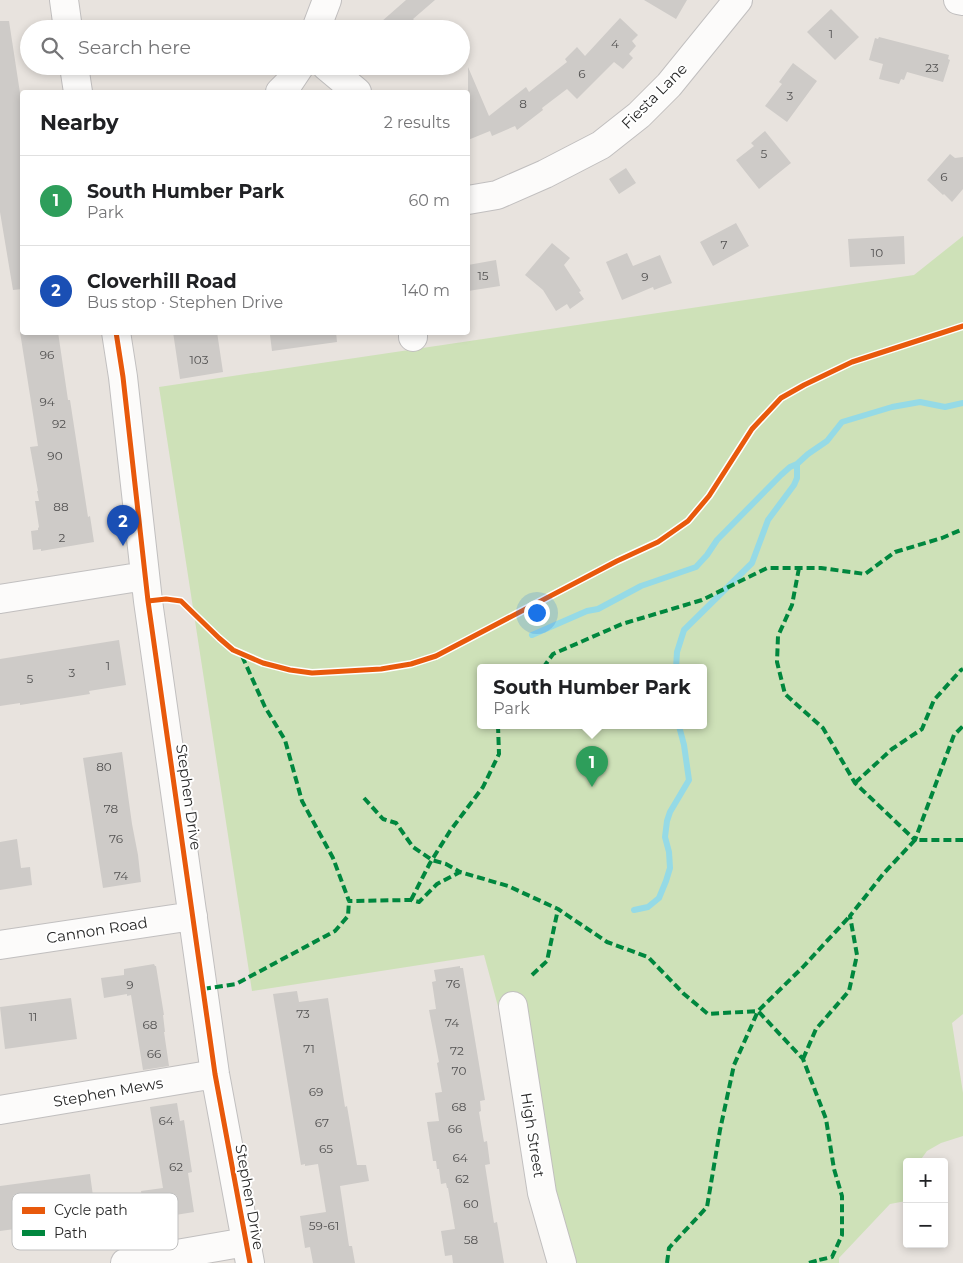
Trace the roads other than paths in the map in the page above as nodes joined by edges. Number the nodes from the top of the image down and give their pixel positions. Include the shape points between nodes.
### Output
1 (64, 0) edge
2 (328, 0) edge
3 (738, 0) edge
4 (958, 0) edge
5 (963, 2) edge
6 (67, 20) edge
7 (320, 20) edge
8 (75, 75) edge
9 (294, 75) edge
10 (337, 75) edge
11 (78, 90) edge
12 (282, 90) edge
13 (355, 90) edge
14 (470, 200) edge
15 (116, 335) edge
16 (145, 576) junction
17 (0, 598) edge
18 (193, 916) junction
19 (0, 945) edge
20 (513, 1006) dead end
21 (215, 1074) junction
22 (0, 1110) edge
23 (248, 1253) edge
24 (125, 1263) edge
25 (562, 1263) edge

1 - 6 street
2 - 7 street
3 - 14 street, Fiesta Lane via 639,115 601,145 498,194
4 - 5 street
8 - 11 street
9 - 12 street
10 - 13 street
15 - 16 street, Stephen Drive
16 - 17 street
16 - 18 street, Stephen Drive
18 - 19 street, Cannon Road
18 - 21 street, Stephen Drive
20 - 25 street, High Street via 542,1193
21 - 22 street, Stephen Mews
21 - 23 street, Stephen Drive
23 - 24 street

